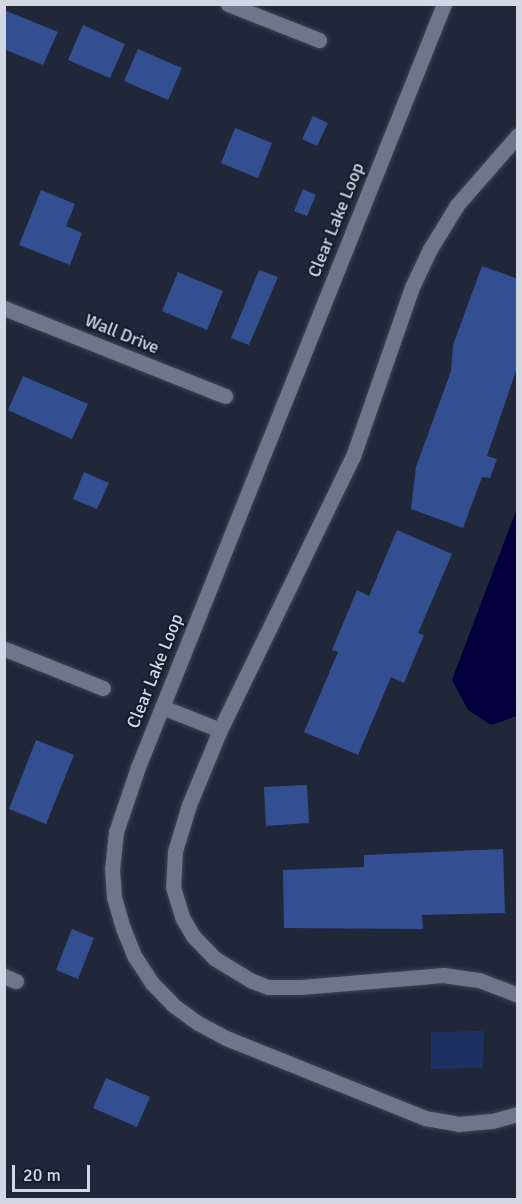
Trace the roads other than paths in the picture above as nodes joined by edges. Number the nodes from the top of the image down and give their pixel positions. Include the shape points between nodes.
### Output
1 (228, 4) edge
2 (444, 4) edge
3 (319, 40) dead end
4 (518, 135) edge
5 (4, 308) edge
6 (225, 396) dead end
7 (7, 650) edge
8 (103, 688) dead end
9 (162, 706) junction
10 (220, 730) junction
11 (518, 995) edge
12 (518, 1114) edge

1 - 3 street
2 - 9 street, Clear Lake Loop
4 - 10 street via 457,205 430,249 400,318 353,456
5 - 6 street, Wall Drive
7 - 8 street
9 - 10 street
9 - 12 street, Clear Lake Loop via 116,832 112,868 114,897 123,928 152,983 173,1005 226,1038 425,1118 458,1124
10 - 11 street via 185,816 175,851 173,887 193,936 214,958 252,981 280,988 443,975 479,980

